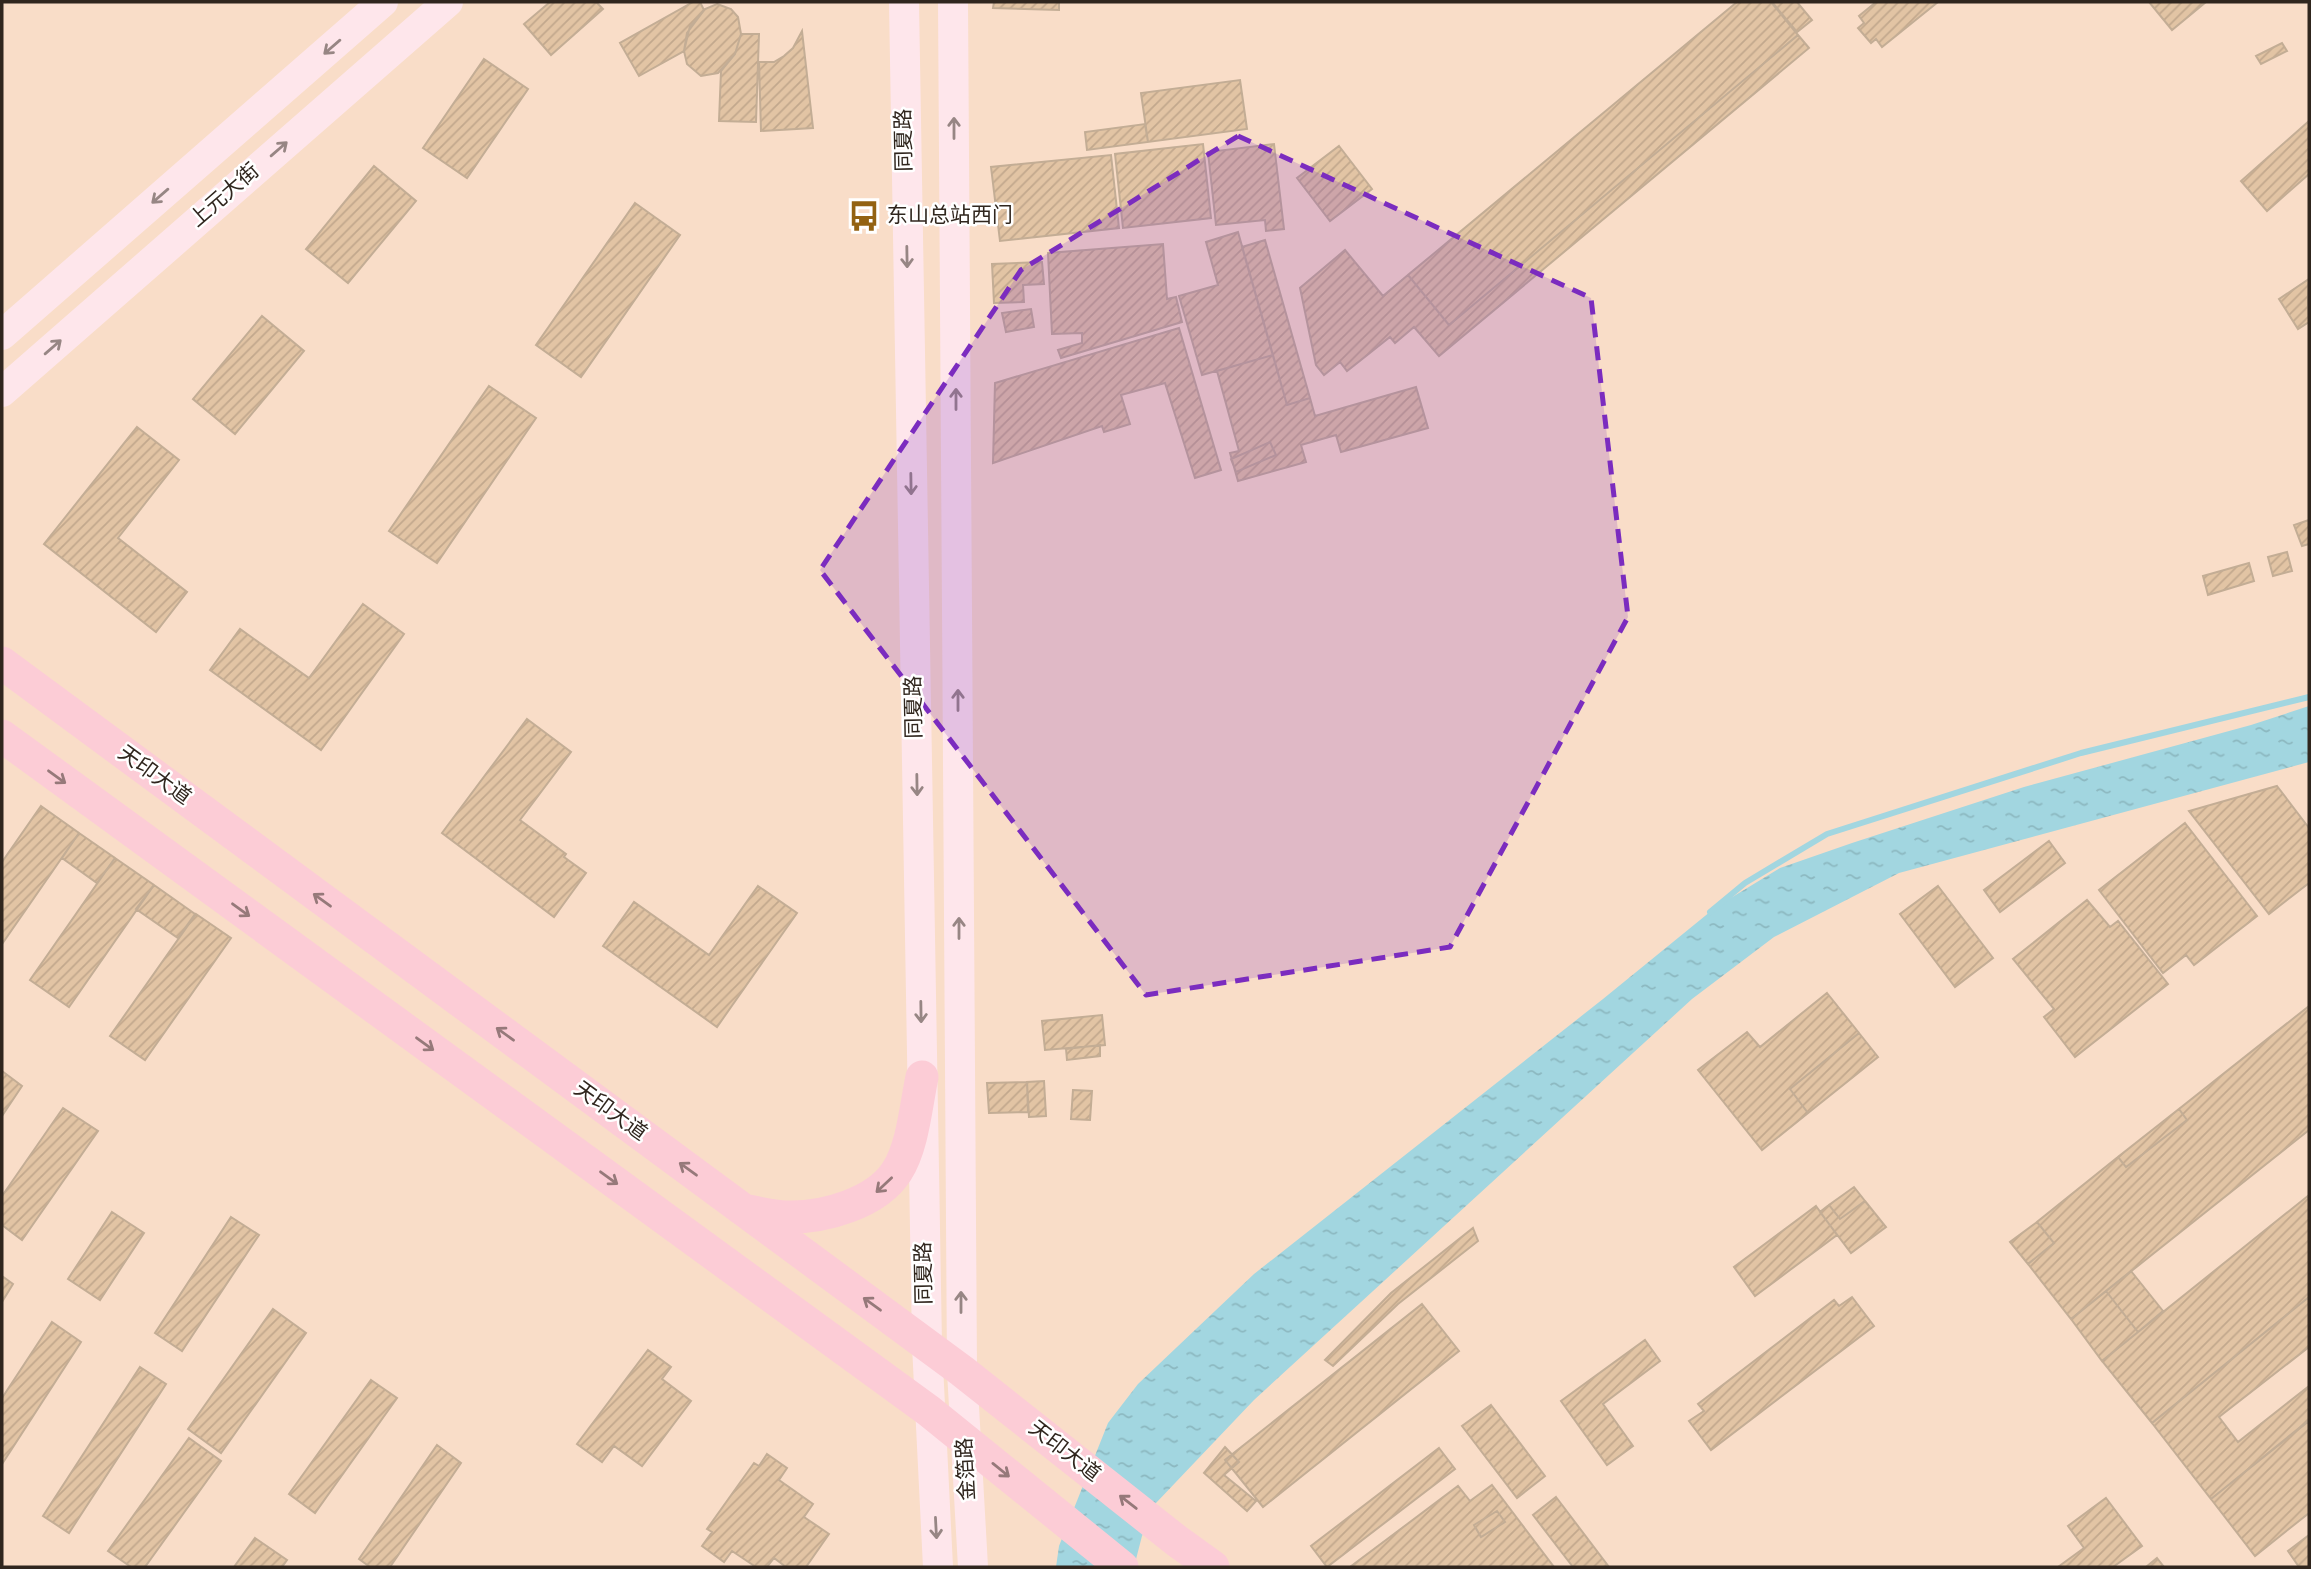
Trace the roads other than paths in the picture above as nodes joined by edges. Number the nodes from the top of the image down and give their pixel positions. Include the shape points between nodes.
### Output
1 (383, 2) edge
2 (448, 2) edge
3 (904, 2) edge
4 (953, 2) edge
5 (2, 335) edge
6 (2, 392) edge
7 (2, 663) edge
8 (2, 736) edge
9 (922, 1077) junction
10 (742, 1209) junction
11 (927, 1345) junction
12 (962, 1371) junction
13 (929, 1411) junction
14 (966, 1441) junction
15 (938, 1567) edge
16 (973, 1567) edge
17 (1122, 1567) edge
18 (1213, 1567) edge

1 -> 5 main road, 上元大街
6 -> 2 main road, 上元大街
3 -> 9 main road, 同夏路
12 -> 4 main road, 同夏路
10 -> 7 main road, 天印大道
8 -> 13 main road
9 -> 10 main road via 910,1137 899,1168 886,1186 865,1200 803,1216
9 - 11 main road, 同夏路
11 -> 10 main road, 天印大道
11 - 12 main road, 天印大道
11 - 13 main road, 同夏路
12 - 14 main road, 金箔路
18 -> 12 main road, 天印大道
13 - 14 main road
13 -> 15 main road, 金箔路
14 - 16 main road, 金箔路
14 -> 17 main road

